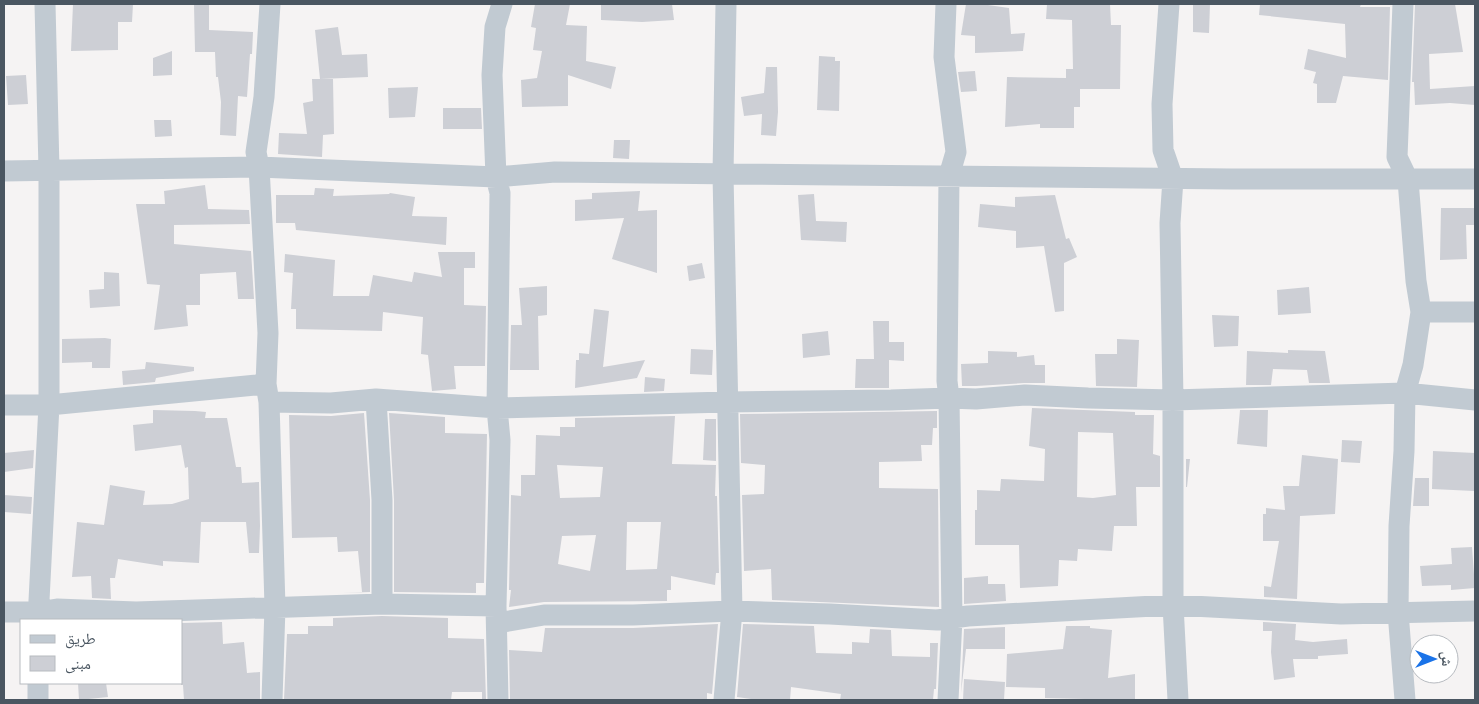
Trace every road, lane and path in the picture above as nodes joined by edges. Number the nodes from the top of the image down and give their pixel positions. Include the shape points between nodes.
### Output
1 (45, 4) edge
2 (270, 4) edge
3 (502, 4) edge
4 (726, 4) edge
5 (946, 4) edge
6 (1169, 4) edge
7 (1402, 4) edge
8 (259, 167) junction
9 (49, 170) junction
10 (4, 171) edge
11 (724, 174) junction
12 (949, 176) junction
13 (496, 178) junction
14 (1173, 179) junction
15 (1475, 179) edge
16 (1408, 180) junction
17 (1420, 312) junction
18 (1475, 312) edge
19 (268, 393) junction
20 (1405, 393) junction
21 (949, 398) junction
22 (376, 399) junction
23 (1173, 400) junction
24 (1475, 400) edge
25 (728, 402) junction
26 (4, 405) edge
27 (49, 405) junction
28 (497, 408) junction
29 (382, 604) junction
30 (1173, 606) junction
31 (275, 607) junction
32 (732, 611) junction
33 (1475, 611) edge
34 (4, 612) edge
35 (1398, 612) junction
36 (496, 615) junction
37 (38, 616) edge
38 (952, 618) junction
39 (38, 684) edge
40 (38, 700) edge
41 (272, 700) edge
42 (498, 700) edge
43 (724, 700) edge
44 (948, 700) edge
45 (1178, 700) edge
46 (1406, 700) edge

1 - 9 street
2 - 8 street via 264,98 256,152
3 - 13 street via 494,27 492,74
4 - 11 street
5 - 12 street via 944,57 956,152
6 - 14 street via 1162,104 1163,150
7 - 16 street via 1397,157
8 - 9 street
8 - 13 street
8 - 19 street
9 - 10 street
9 - 27 street
11 - 12 street
11 - 13 street via 555,172
11 - 25 street
12 - 14 street
12 - 21 street
13 - 28 street via 500,193
14 - 16 street
14 - 23 street via 1170,232
15 - 16 street
16 - 17 street
17 - 18 street
17 - 20 street via 1413,365
19 - 22 street via 331,403
19 - 27 street
19 - 31 street
20 - 23 street
20 - 24 street
20 - 35 street
21 - 23 street via 1025,395
21 - 25 street
21 - 38 street
22 - 28 street
22 - 29 street via 382,500
23 - 30 street
25 - 28 street
25 - 32 street
26 - 27 street
27 - 37 street
28 - 36 street via 500,440
29 - 31 street
29 - 36 street
30 - 35 street via 1341,614
30 - 38 street
30 - 45 street
31 - 37 street via 136,612 56,609
31 - 41 street
32 - 36 street
32 - 38 street
32 - 43 street
33 - 35 street
34 - 37 street
35 - 46 street
36 - 42 street
38 - 44 street
39 - 40 street

